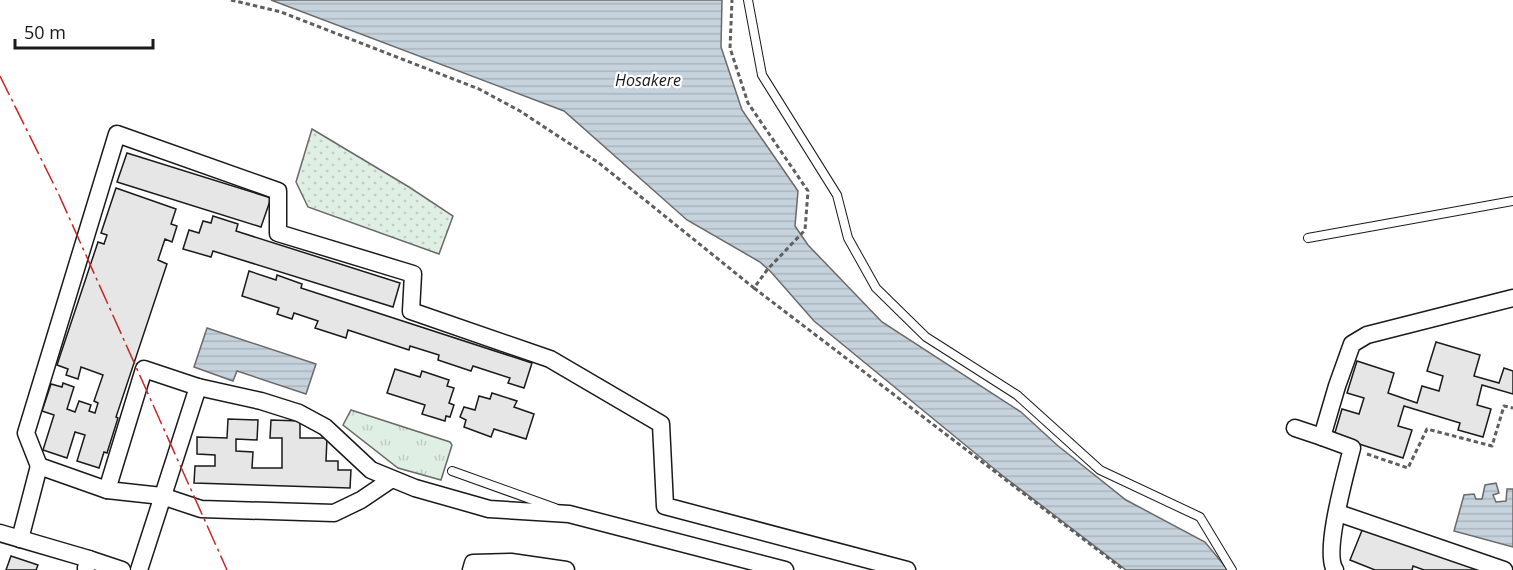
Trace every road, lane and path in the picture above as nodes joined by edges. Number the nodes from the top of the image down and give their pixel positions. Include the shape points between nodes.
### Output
1 (231, 0) edge
2 (732, 0) edge
3 (748, 0) edge
4 (1513, 201) edge
5 (1308, 238) dead end
6 (754, 288) junction
7 (1513, 298) edge
8 (198, 387) junction
9 (1513, 408) edge
10 (1295, 428) dead end
11 (1322, 436) junction
12 (1352, 448) junction
13 (39, 466) junction
14 (452, 471) dead end
15 (392, 479) junction
16 (107, 490) junction
17 (162, 496) junction
18 (1338, 513) junction
19 (569, 514) junction
20 (0, 533) edge
21 (20, 539) junction
22 (87, 565) edge
23 (122, 570) edge
24 (139, 570) edge
25 (471, 570) edge
26 (566, 570) edge
27 (785, 570) edge
28 (908, 570) edge
29 (1124, 570) edge
30 (1232, 570) edge
31 (1335, 570) edge
32 (1504, 570) edge

1 - 6 path via 281,12 478,89 520,111 599,163
2 - 6 path via 730,48 748,103 808,190 804,230
3 - 30 lane via 762,75 837,195 848,238 876,288 926,337 1017,395 1100,470 1200,517
4 - 5 lane
6 - 29 path
7 - 11 street via 1367,335 1352,344
8 - 15 street via 299,413 325,427 371,470
8 - 16 street via 144,369
8 - 17 street
9 - 12 path via 1504,406 1492,446 1427,429 1408,468
10 - 11 street
11 - 12 street
12 - 18 street
13 - 16 street
13 - 21 street
13 - 28 street via 26,433 117,134 278,192 278,233 413,274 411,311 550,359 661,424 665,506
14 - 19 lane
15 - 17 street via 334,513 201,509
15 - 19 street via 489,509
16 - 17 street
17 - 24 street
18 - 31 street via 1331,541 1331,565
18 - 32 street
19 - 27 street
20 - 21 street
21 - 22 street
22 - 23 street
25 - 26 street via 473,563 511,562

